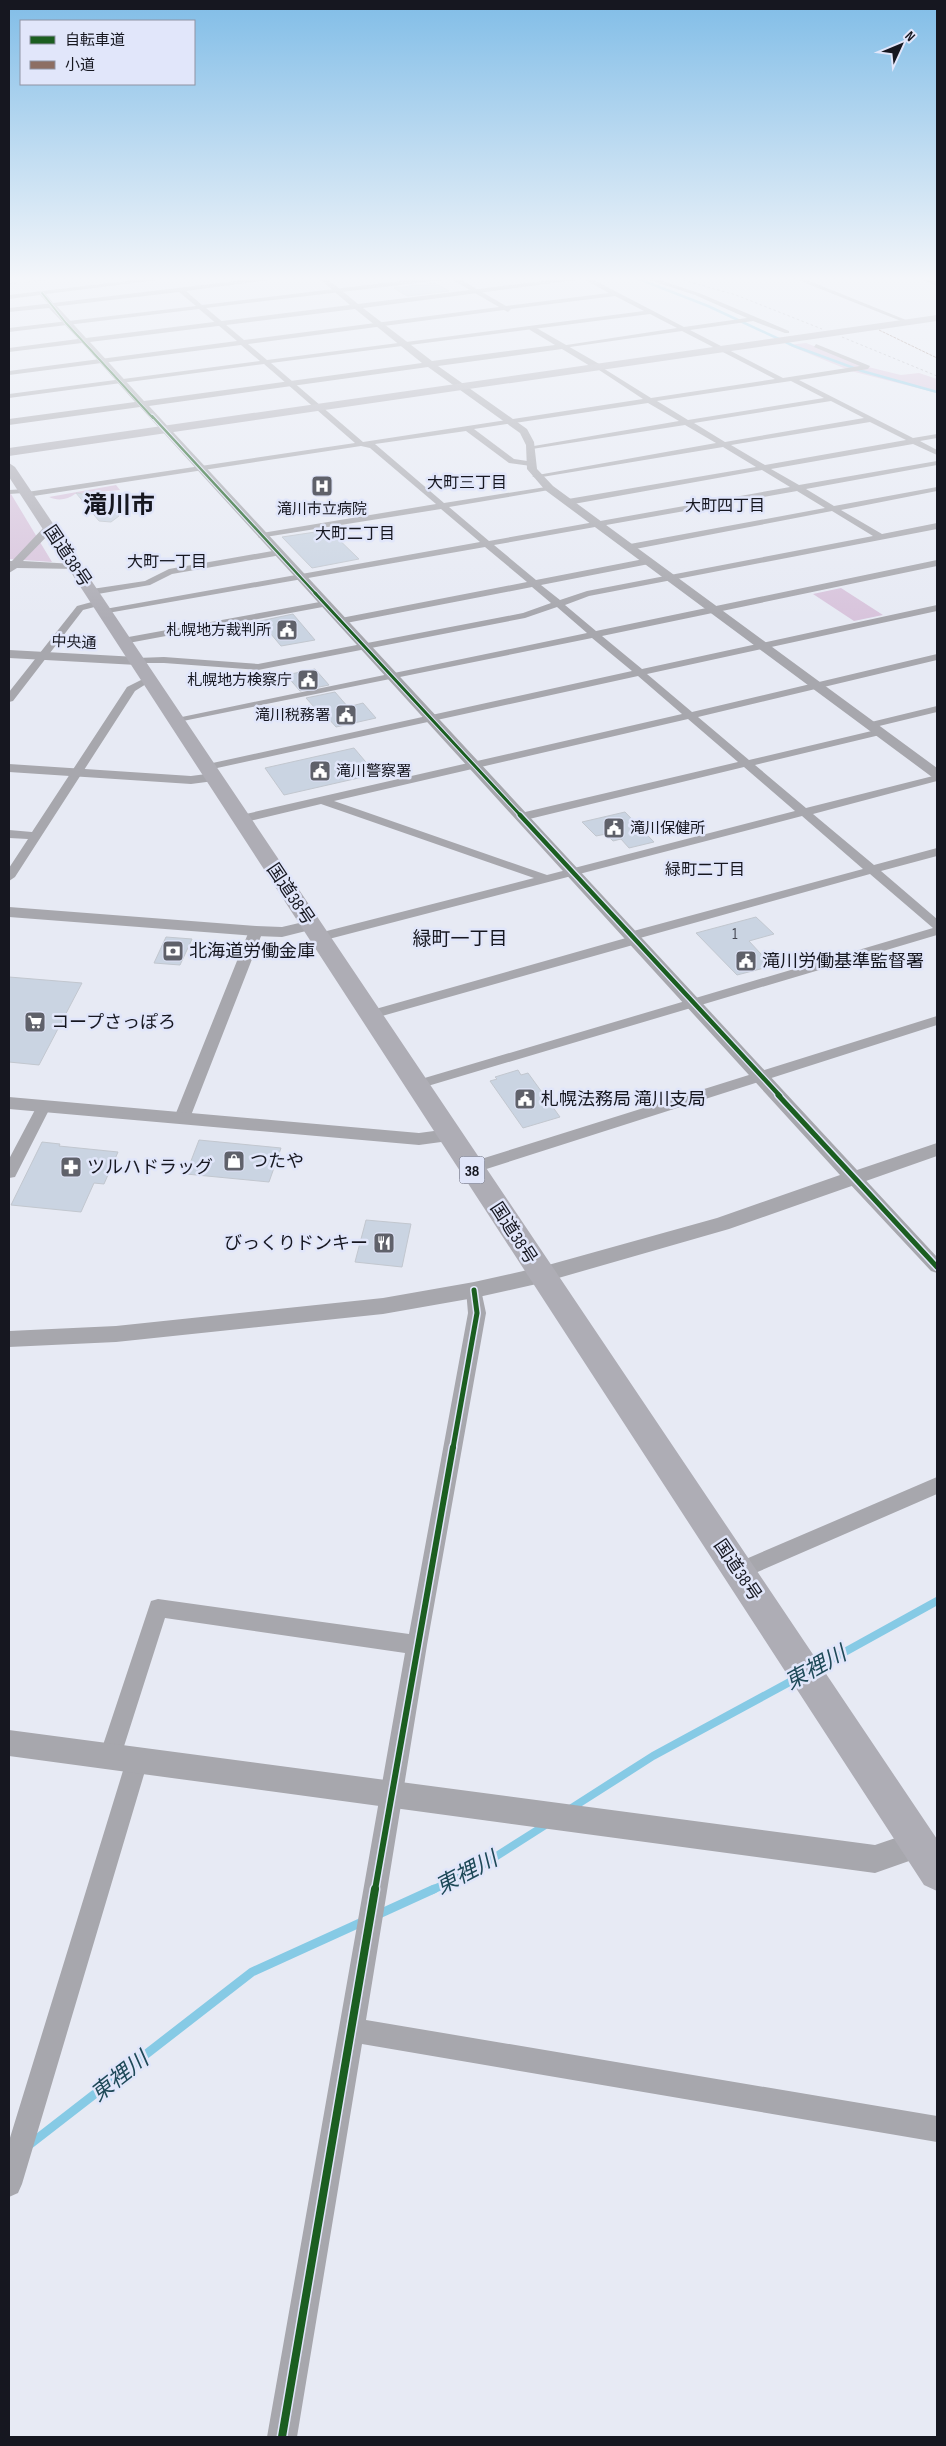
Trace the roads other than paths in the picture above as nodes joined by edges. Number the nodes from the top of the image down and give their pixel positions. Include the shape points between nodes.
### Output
1 (52, 390) edge
2 (128, 390) edge
3 (236, 390) edge
4 (299, 390) edge
5 (434, 390) edge
6 (468, 390) edge
7 (634, 390) edge
8 (710, 390) edge
9 (815, 390) edge
10 (9, 396) edge
11 (832, 399) junction
12 (649, 400) junction
13 (140, 403) junction
14 (319, 407) junction
15 (872, 419) junction
16 (511, 421) junction
17 (9, 422) edge
18 (688, 422) junction
19 (467, 428) junction
20 (165, 429) junction
21 (937, 436) edge
22 (914, 441) junction
23 (361, 444) junction
24 (725, 444) junction
25 (532, 447) junction
26 (9, 452) edge
27 (937, 452) edge
28 (937, 463) edge
29 (531, 464) junction
30 (9, 467) edge
31 (201, 468) junction
32 (763, 468) junction
33 (536, 476) junction
34 (549, 488) junction
35 (798, 488) junction
36 (937, 489) edge
37 (20, 493) edge
38 (568, 502) junction
39 (441, 506) junction
40 (833, 508) junction
41 (598, 524) junction
42 (937, 526) edge
43 (49, 528) junction
44 (262, 536) junction
45 (881, 537) junction
46 (484, 543) junction
47 (630, 547) junction
48 (278, 553) junction
49 (649, 562) junction
50 (937, 564) edge
51 (10, 566) edge
52 (74, 567) junction
53 (300, 577) junction
54 (671, 578) junction
55 (534, 584) junction
56 (98, 602) junction
57 (325, 604) junction
58 (558, 604) junction
59 (937, 608) edge
60 (714, 610) junction
61 (341, 621) junction
62 (596, 636) junction
63 (364, 646) junction
64 (764, 646) junction
65 (9, 654) edge
66 (42, 656) junction
67 (937, 657) edge
68 (136, 661) junction
69 (640, 674) junction
70 (392, 677) junction
71 (818, 686) junction
72 (9, 699) edge
73 (937, 709) edge
74 (692, 716) junction
75 (431, 719) junction
76 (177, 721) junction
77 (875, 728) junction
78 (745, 762) junction
79 (474, 766) junction
80 (9, 768) edge
81 (77, 772) junction
82 (211, 772) junction
83 (937, 774) edge
84 (937, 778) edge
85 (323, 801) junction
86 (806, 813) junction
87 (521, 816) junction
88 (241, 818) junction
89 (9, 834) edge
90 (36, 836) junction
91 (937, 852) edge
92 (873, 870) junction
93 (572, 873) junction
94 (9, 877) edge
95 (545, 879) junction
96 (9, 912) edge
97 (937, 925) edge
98 (256, 931) junction
99 (316, 931) junction
100 (937, 931) edge
101 (633, 938) junction
102 (692, 1002) junction
103 (370, 1015) junction
104 (937, 1020) edge
105 (760, 1076) junction
106 (416, 1084) junction
107 (9, 1102) edge
108 (44, 1106) junction
109 (182, 1118) junction
110 (449, 1135) junction
111 (937, 1150) edge
112 (471, 1168) junction
113 (9, 1173) edge
114 (854, 1178) junction
115 (937, 1267) edge
116 (541, 1275) junction
117 (474, 1290) junction
118 (9, 1339) edge
119 (937, 1485) edge
120 (739, 1571) junction
121 (417, 1645) junction
122 (9, 1743) edge
123 (110, 1757) junction
124 (137, 1761) junction
125 (393, 1794) junction
126 (919, 1844) junction
127 (937, 1872) edge
128 (352, 2030) junction
129 (937, 2129) edge
130 (9, 2184) edge
131 (282, 2437) edge

1 - 10 street
2 - 13 street
3 - 13 street
4 - 14 street
5 - 14 highway
6 - 16 street
7 - 12 street
8 - 12 street
9 - 11 street
11 - 15 street
11 - 18 street
12 - 16 street
12 - 18 street
13 - 17 street
13 - 20 street
14 - 20 highway
14 - 23 street
15 - 22 street
15 - 24 street
16 - 19 street
16 - 25 street via 524,431
18 - 24 street
18 - 25 street
19 - 23 street
19 - 29 street via 512,461
20 - 26 highway
20 - 31 street
21 - 22 street
22 - 27 street
22 - 32 street
23 - 31 street
23 - 39 street via 372,446
24 - 32 street
24 - 33 street
25 - 29 street
28 - 35 street
29 - 33 street
30 - 37 highway, 国道38号 / 38
31 - 37 street
31 - 44 street
32 - 35 street
32 - 38 street
33 - 34 street
34 - 38 street
34 - 39 street
35 - 40 street
35 - 41 street
36 - 40 street
37 - 43 highway, 国道38号 / 38
38 - 41 street
39 - 44 street
39 - 46 street
40 - 45 street
40 - 47 street
41 - 46 street
41 - 47 street
42 - 45 street
43 - 51 street
43 - 52 highway, 国道38号 / 38
44 - 48 street
45 - 54 street
46 - 53 street
46 - 55 street
47 - 49 street
48 - 53 street
48 - 56 street via 169,572
49 - 54 street
49 - 55 street
50 - 60 street
51 - 52 street
52 - 56 highway, 国道38号 / 38
53 - 56 street
53 - 57 street
54 - 58 street via 588,594
54 - 60 street
55 - 58 street
55 - 61 street
56 - 66 street via 80,608
56 - 68 highway, 国道38号 / 38
57 - 61 street
57 - 68 street
58 - 62 street
58 - 63 street via 525,615
59 - 64 street
60 - 62 street
60 - 64 street
61 - 63 street
62 - 69 street
62 - 70 street
63 - 68 street via 258,667
63 - 70 street
64 - 69 street
64 - 71 street
65 - 66 street, 中央通
66 - 68 street, 中央通
66 - 72 street
67 - 71 street
68 - 76 highway, 国道38号 / 38
68 - 81 street via 131,688
69 - 74 street
69 - 75 street
70 - 75 street
70 - 76 street
71 - 74 street
71 - 77 street
73 - 77 street
74 - 78 street
74 - 79 street
75 - 79 street
75 - 82 street
76 - 82 highway, 国道38号 / 38
77 - 78 street
77 - 83 street
78 - 86 street
78 - 87 street
79 - 85 street
79 - 87 street
80 - 81 street
81 - 82 street via 191,780
81 - 90 street
82 - 88 highway, 国道38号 / 38
84 - 86 street
85 - 88 street
85 - 95 street
86 - 92 street
86 - 93 street
87 - 93 street
88 - 99 highway, 国道38号 / 38
89 - 90 street
90 - 94 street
91 - 92 street
92 - 97 street
92 - 101 street
93 - 95 street
93 - 101 street
95 - 99 street
96 - 98 street
98 - 99 street
98 - 109 street
99 - 103 highway, 国道38号 / 38
100 - 102 street
101 - 102 street
101 - 103 street
102 - 105 street
102 - 106 street
103 - 106 highway, 国道38号 / 38
104 - 105 street
105 - 112 street
105 - 114 street
106 - 110 highway, 国道38号 / 38
107 - 108 street
108 - 109 street
108 - 113 street
109 - 110 street via 419,1139
110 - 112 highway, 国道38号 / 38
111 - 114 street
112 - 116 highway, 国道38号 / 38
114 - 115 street
114 - 116 street via 722,1224
116 - 117 street
116 - 120 highway, 国道38号 / 38
117 - 118 street via 383,1306 126,1333
117 - 121 street via 477,1313
119 - 120 street
120 - 126 highway, 国道38号 / 38
121 - 123 street via 158,1608
121 - 125 street
122 - 123 street
123 - 124 street
124 - 125 street
124 - 130 street
125 - 126 street via 876,1859
125 - 128 street
126 - 127 highway, 国道38号 / 38
128 - 129 street
128 - 131 street

